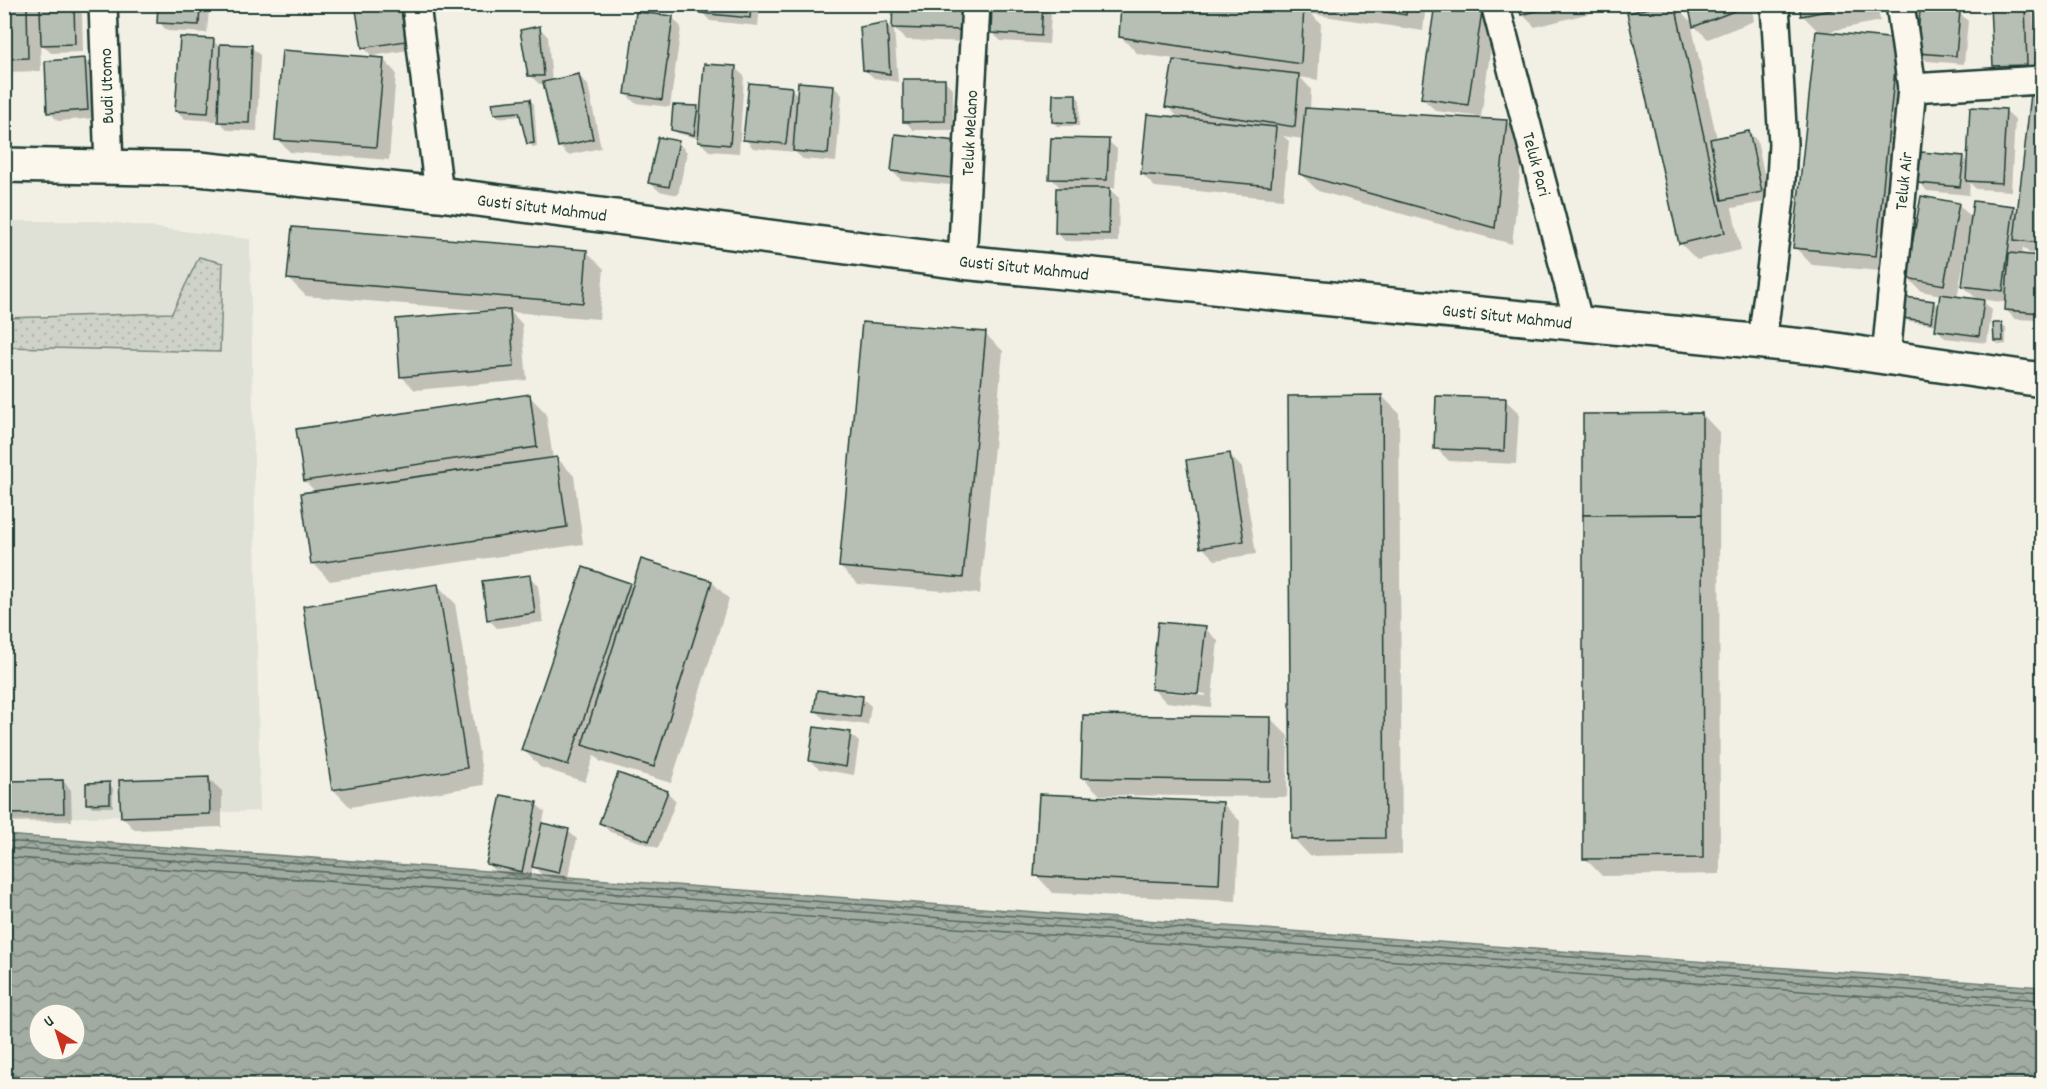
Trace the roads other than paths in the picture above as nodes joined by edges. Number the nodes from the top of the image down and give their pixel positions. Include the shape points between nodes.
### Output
1 (103, 4) edge
2 (416, 4) edge
3 (976, 4) edge
4 (1495, 4) edge
5 (1775, 4) edge
6 (1900, 4) edge
7 (2043, 80) edge
8 (1912, 88) junction
9 (4, 165) edge
10 (109, 167) junction
11 (439, 194) junction
12 (962, 262) junction
13 (1579, 324) junction
14 (1762, 342) junction
15 (1886, 357) junction
16 (2043, 380) edge

1 - 10 street, Budi Utomo
2 - 11 street
3 - 12 street, Teluk Melano
4 - 13 street, Teluk Pari
5 - 14 street via 1784,144
6 - 8 street, Teluk Air
7 - 8 street
8 - 15 street, Teluk Air
9 - 10 highway, Gusti Situt Mahmud
10 - 11 highway, Gusti Situt Mahmud via 199,170
11 - 12 highway, Gusti Situt Mahmud
12 - 13 highway, Gusti Situt Mahmud
13 - 14 highway, Gusti Situt Mahmud
14 - 15 highway, Gusti Situt Mahmud
15 - 16 highway, Gusti Situt Mahmud

